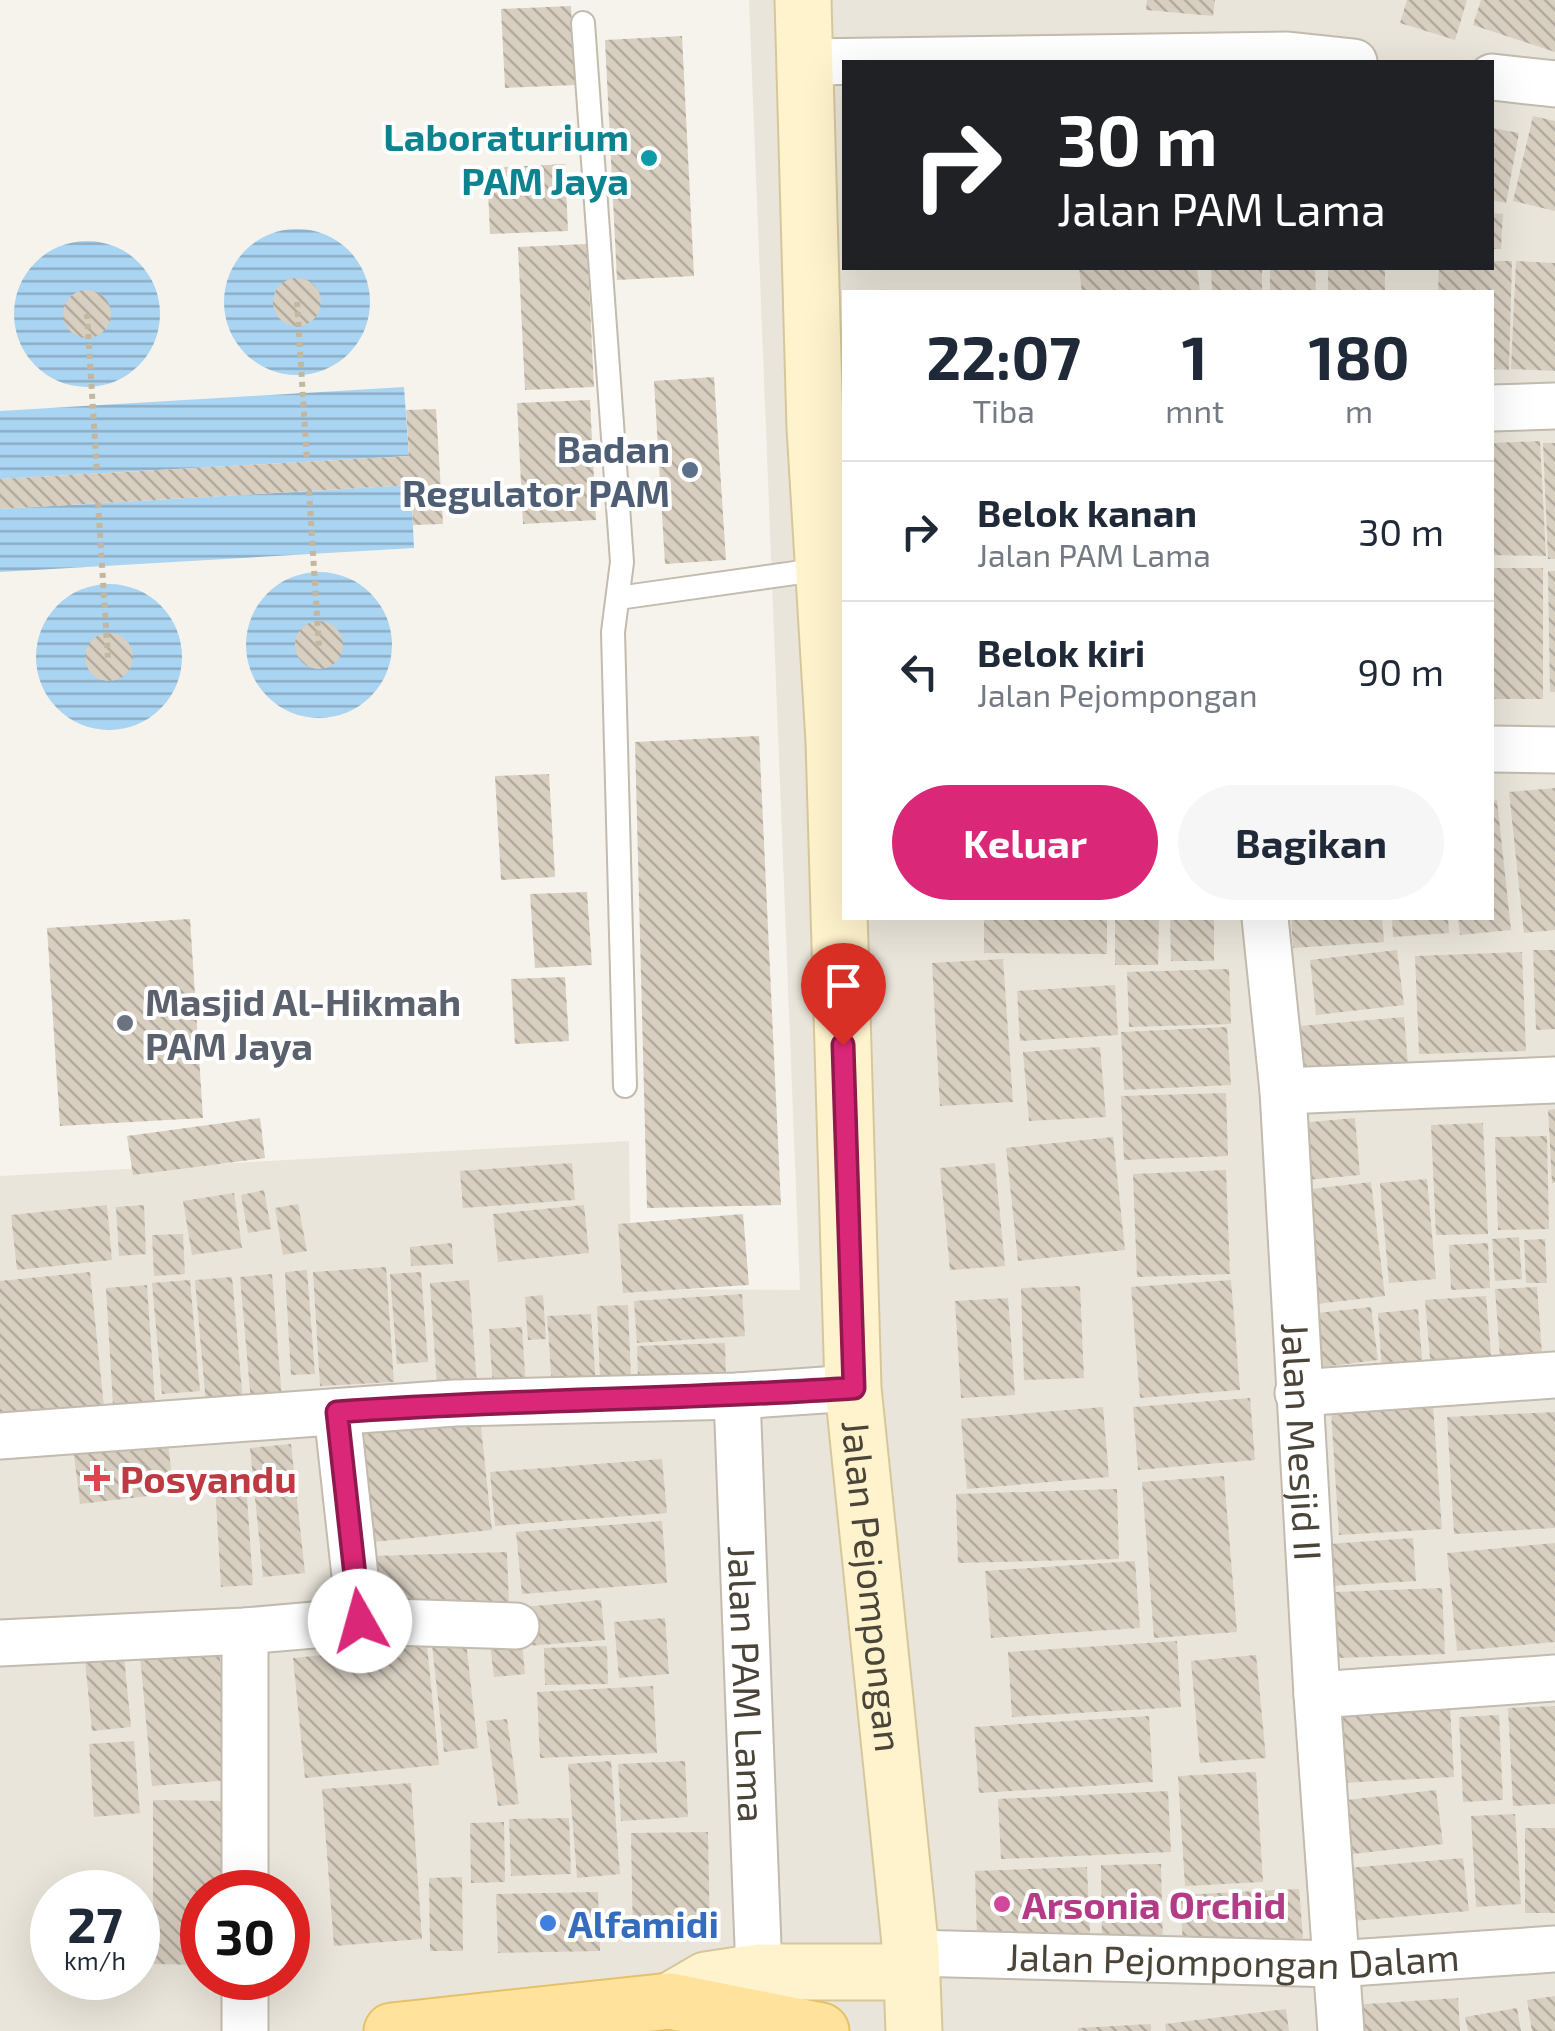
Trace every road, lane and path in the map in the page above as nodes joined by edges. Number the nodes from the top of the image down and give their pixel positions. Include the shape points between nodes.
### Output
1 (804, 0) edge
2 (583, 22) dead end
3 (967, 60) edge
4 (1332, 60) edge
5 (806, 62) junction
6 (842, 62) edge
7 (1494, 78) edge
8 (1555, 84) edge
9 (297, 302) dead end
10 (87, 314) dead end
11 (1555, 406) edge
12 (1494, 408) edge
13 (830, 428) edge
14 (307, 461) dead end
15 (97, 474) dead end
16 (308, 492) dead end
17 (98, 503) dead end
18 (824, 569) junction
19 (618, 598) junction
20 (318, 646) dead end
21 (108, 658) dead end
22 (840, 741) edge
23 (1494, 749) edge
24 (1555, 750) edge
25 (842, 833) edge
26 (844, 920) edge
27 (1265, 920) edge
28 (1555, 1080) edge
29 (625, 1086) dead end
30 (1283, 1091) junction
31 (1555, 1376) edge
32 (854, 1388) junction
33 (1298, 1394) junction
34 (737, 1396) junction
35 (337, 1412) junction
36 (0, 1436) edge
37 (360, 1621) junction
38 (516, 1626) dead end
39 (245, 1631) junction
40 (0, 1643) edge
41 (1555, 1678) edge
42 (1317, 1695) junction
43 (246, 1870) edge
44 (1555, 1949) edge
45 (911, 1963) junction
46 (1336, 1964) junction
47 (759, 1972) junction
48 (246, 2000) edge
49 (670, 2001) junction
50 (245, 2031) edge
51 (392, 2031) edge
52 (820, 2031) edge
53 (914, 2031) edge
54 (1342, 2031) edge

1 - 5 street, Jalan Pejompongan
2 - 19 lane via 622,562
3 - 4 street
5 - 6 street
5 - 13 street, Jalan Pejompongan
7 - 8 street
9 - 14 path
10 - 15 path
11 - 12 street
13 - 18 street, Jalan Pejompongan
16 - 20 path
17 - 21 path
18 - 19 lane
18 - 22 street, Jalan Pejompongan
19 - 29 lane via 613,632
22 - 25 street, Jalan Pejompongan
23 - 24 street
26 - 32 street, Jalan Pejompongan
27 - 30 street, Jalan Mesjid II
28 - 30 street
30 - 33 street, Jalan Mesjid II
31 - 33 street
32 - 34 street
32 - 45 street, Jalan Pejompongan
33 - 42 street, Jalan Mesjid II
34 - 35 street
34 - 47 street, Jalan PAM Lama
35 - 36 street
35 - 37 street
37 - 38 street
37 - 39 street
39 - 40 street
39 - 43 street
41 - 42 street
42 - 46 street, Jalan Mesjid II
44 - 46 street, Jalan Pejompongan Dalam
45 - 46 street, Jalan Pejompongan Dalam
45 - 47 street
45 - 53 street, Jalan Pejompongan
46 - 54 street, Jalan Mesjid II
47 - 49 street via 706,1980
48 - 50 street
49 - 51 main road
49 - 52 main road

